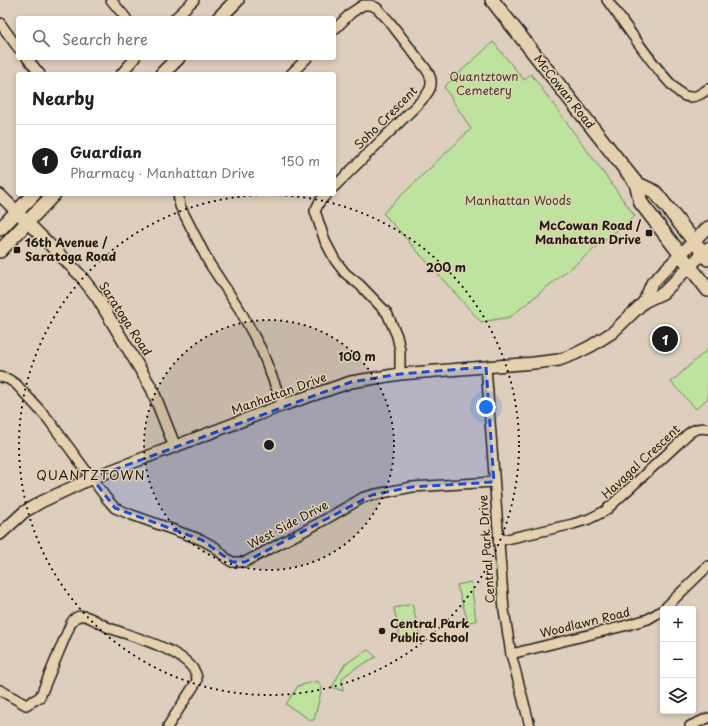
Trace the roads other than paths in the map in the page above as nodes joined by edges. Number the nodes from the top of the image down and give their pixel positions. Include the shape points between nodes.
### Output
1 (111, 0) edge
2 (194, 0) edge
3 (237, 0) edge
4 (492, 0) edge
5 (607, 0) edge
6 (124, 16) edge
7 (177, 16) edge
8 (221, 16) edge
9 (0, 23) edge
10 (336, 28) edge
11 (16, 45) edge
12 (29, 60) edge
13 (133, 60) edge
14 (176, 60) edge
15 (305, 60) edge
16 (38, 72) edge
17 (123, 72) edge
18 (164, 72) edge
19 (293, 72) edge
20 (708, 89) edge
21 (636, 183) junction
22 (336, 185) edge
23 (0, 195) edge
24 (32, 196) edge
25 (52, 196) edge
26 (178, 196) edge
27 (325, 196) edge
28 (16, 212) junction
29 (27, 223) junction
30 (708, 227) edge
31 (0, 229) edge
32 (694, 241) junction
33 (0, 251) edge
34 (706, 253) edge
35 (681, 254) junction
36 (690, 265) junction
37 (708, 290) edge
38 (644, 302) junction
39 (486, 367) junction
40 (400, 374) junction
41 (0, 377) edge
42 (283, 405) junction
43 (708, 429) edge
44 (176, 447) junction
45 (92, 478) junction
46 (494, 482) junction
47 (0, 534) edge
48 (498, 541) junction
49 (708, 566) edge
50 (666, 606) edge
51 (660, 611) edge
52 (511, 654) junction
53 (0, 690) edge
54 (708, 718) edge
55 (168, 726) edge
56 (530, 726) edge
57 (690, 726) edge

1 - 6 street
2 - 7 street
3 - 8 main road
4 - 21 main road, McCowan Road
5 - 20 street via 663,74 684,96 698,96
9 - 11 street
10 - 22 street, Soho Crescent via 362,5 377,8 431,75 431,85 428,93 418,104
12 - 16 street
13 - 17 street
14 - 18 main road
15 - 19 street
21 - 32 main road, McCowan Road via 655,192
21 - 35 main road, McCowan Road via 641,203
23 - 28 street, Saratoga Road
24 - 28 main road
25 - 29 main road
26 - 42 street via 180,206 209,263 240,310 261,349
27 - 40 street via 315,211 325,241 334,260 345,273 387,313 400,350
28 - 29 street, Saratoga Road
28 - 31 main road
29 - 33 main road
29 - 44 street, Saratoga Road via 79,274 97,297 152,389
30 - 32 street, Manhattan Drive
32 - 34 main road, McCowan Road
32 - 35 street, Manhattan Drive
34 - 36 street, Manhattan Drive
35 - 36 main road, McCowan Road
35 - 38 street, Manhattan Drive via 652,283
36 - 37 main road, McCowan Road
36 - 38 street, Manhattan Drive via 663,293
38 - 39 street, Manhattan Drive via 613,332 575,354 559,360 534,364
39 - 40 street, Manhattan Drive
39 - 46 street, Central Park Drive
40 - 42 street, Manhattan Drive via 351,382
41 - 45 street, West Side Drive via 16,384 37,407
42 - 44 street, Manhattan Drive
43 - 48 street, Havagal Crescent via 701,428 688,433 605,511 573,524
44 - 45 street, Manhattan Drive
45 - 46 street, West Side Drive via 115,508 202,540 215,547 232,562 245,562 372,494 412,487
45 - 47 street, Manhattan Drive via 24,512
46 - 48 street, Central Park Drive
48 - 52 street, Central Park Drive
49 - 50 street, Woodlawn Road
51 - 52 street, Woodlawn Road via 624,626
52 - 56 street, Central Park Drive
53 - 55 street via 26,705 40,697 73,619 84,616 160,646 191,666 196,673 197,681
54 - 57 street

